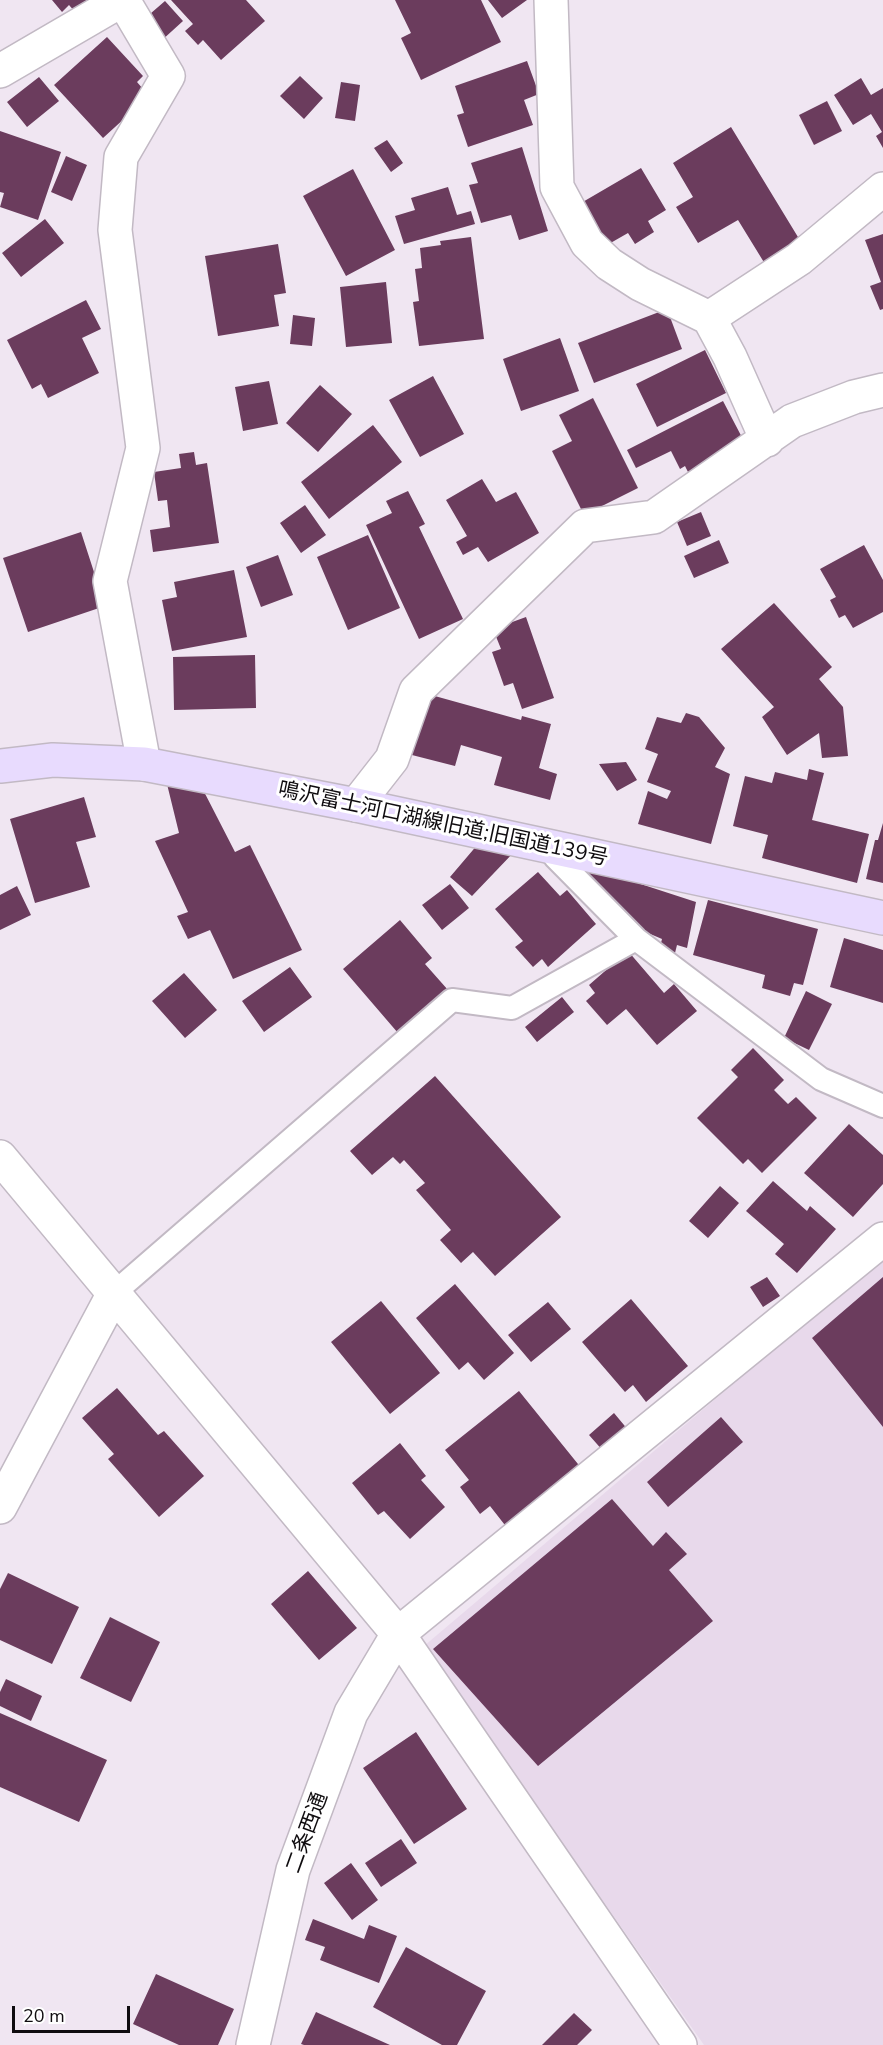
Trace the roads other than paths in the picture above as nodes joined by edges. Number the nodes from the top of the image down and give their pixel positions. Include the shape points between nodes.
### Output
1 (122, 0) edge
2 (551, 0) edge
3 (0, 71) edge
4 (883, 189) edge
5 (709, 318) junction
6 (883, 390) edge
7 (767, 440) junction
8 (144, 764) junction
9 (0, 766) edge
10 (356, 805) junction
11 (554, 848) junction
12 (883, 918) edge
13 (636, 939) junction
14 (883, 1106) edge
15 (0, 1157) edge
16 (883, 1239) edge
17 (114, 1293) junction
18 (0, 1507) edge
19 (398, 1634) junction
20 (253, 2045) edge
21 (680, 2045) edge

1 - 3 street
1 - 8 street via 168,76 121,157 115,230 142,448 110,581
2 - 5 street via 557,187 587,243 609,264
4 - 5 street via 799,260
5 - 7 street
6 - 7 street via 792,421
7 - 10 street via 654,517 585,526 416,691 392,759
8 - 9 street, 鳴沢富士河口湖線旧道;旧国道139号 via 53,760
8 - 10 street, 鳴沢富士河口湖線旧道;旧国道139号
10 - 11 street, 鳴沢富士河口湖線旧道;旧国道139号
11 - 12 street, 鳴沢富士河口湖線旧道;旧国道139号
11 - 13 lane via 555,857
13 - 14 lane via 821,1079
13 - 17 lane via 512,1008 452,1000
15 - 17 street
16 - 19 street
17 - 18 street
17 - 19 street
19 - 20 street, 二条西通 via 351,1713 293,1870
19 - 21 street

